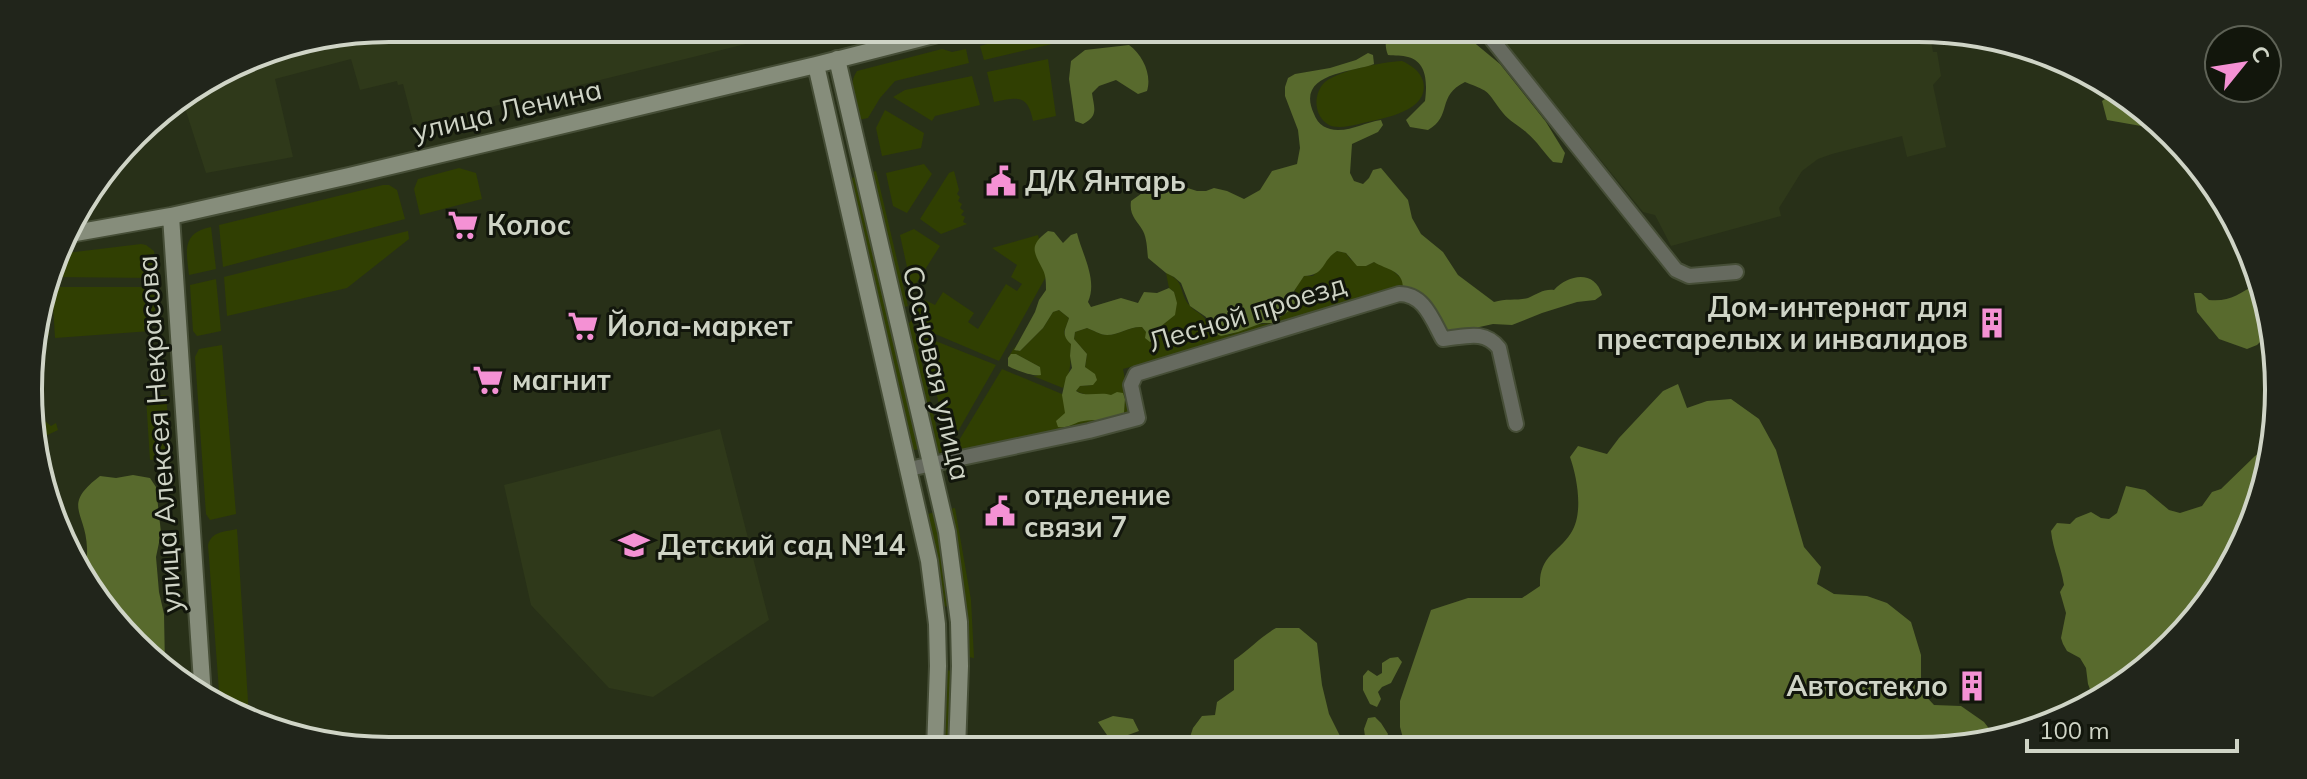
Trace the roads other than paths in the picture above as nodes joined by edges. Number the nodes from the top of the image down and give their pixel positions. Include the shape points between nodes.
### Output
1 (905, 42) edge
2 (1494, 42) edge
3 (837, 59) junction
4 (816, 65) junction
5 (171, 216) junction
6 (80, 232) edge
7 (1736, 272) dead end
8 (1516, 424) dead end
9 (932, 465) junction
10 (909, 469) junction
11 (202, 682) edge
12 (935, 737) edge
13 (957, 737) edge

1 - 3 street, улица Ленина
2 - 7 street via 1676,270 1689,276
3 - 4 street, улица Ленина
3 - 9 street, Сосновая улица
4 - 5 street, улица Ленина
4 - 10 street, Сосновая улица
5 - 6 street, улица Ленина
5 - 11 street, улица Алексея Некрасова
8 - 9 street, Лесной проезд via 1499,348 1492,339 1443,339 1425,306 1409,294 1399,294 1136,374 1131,385 1138,418
9 - 10 street, Лесной проезд
9 - 13 street, Сосновая улица via 959,622
10 - 12 street, Сосновая улица via 937,624

